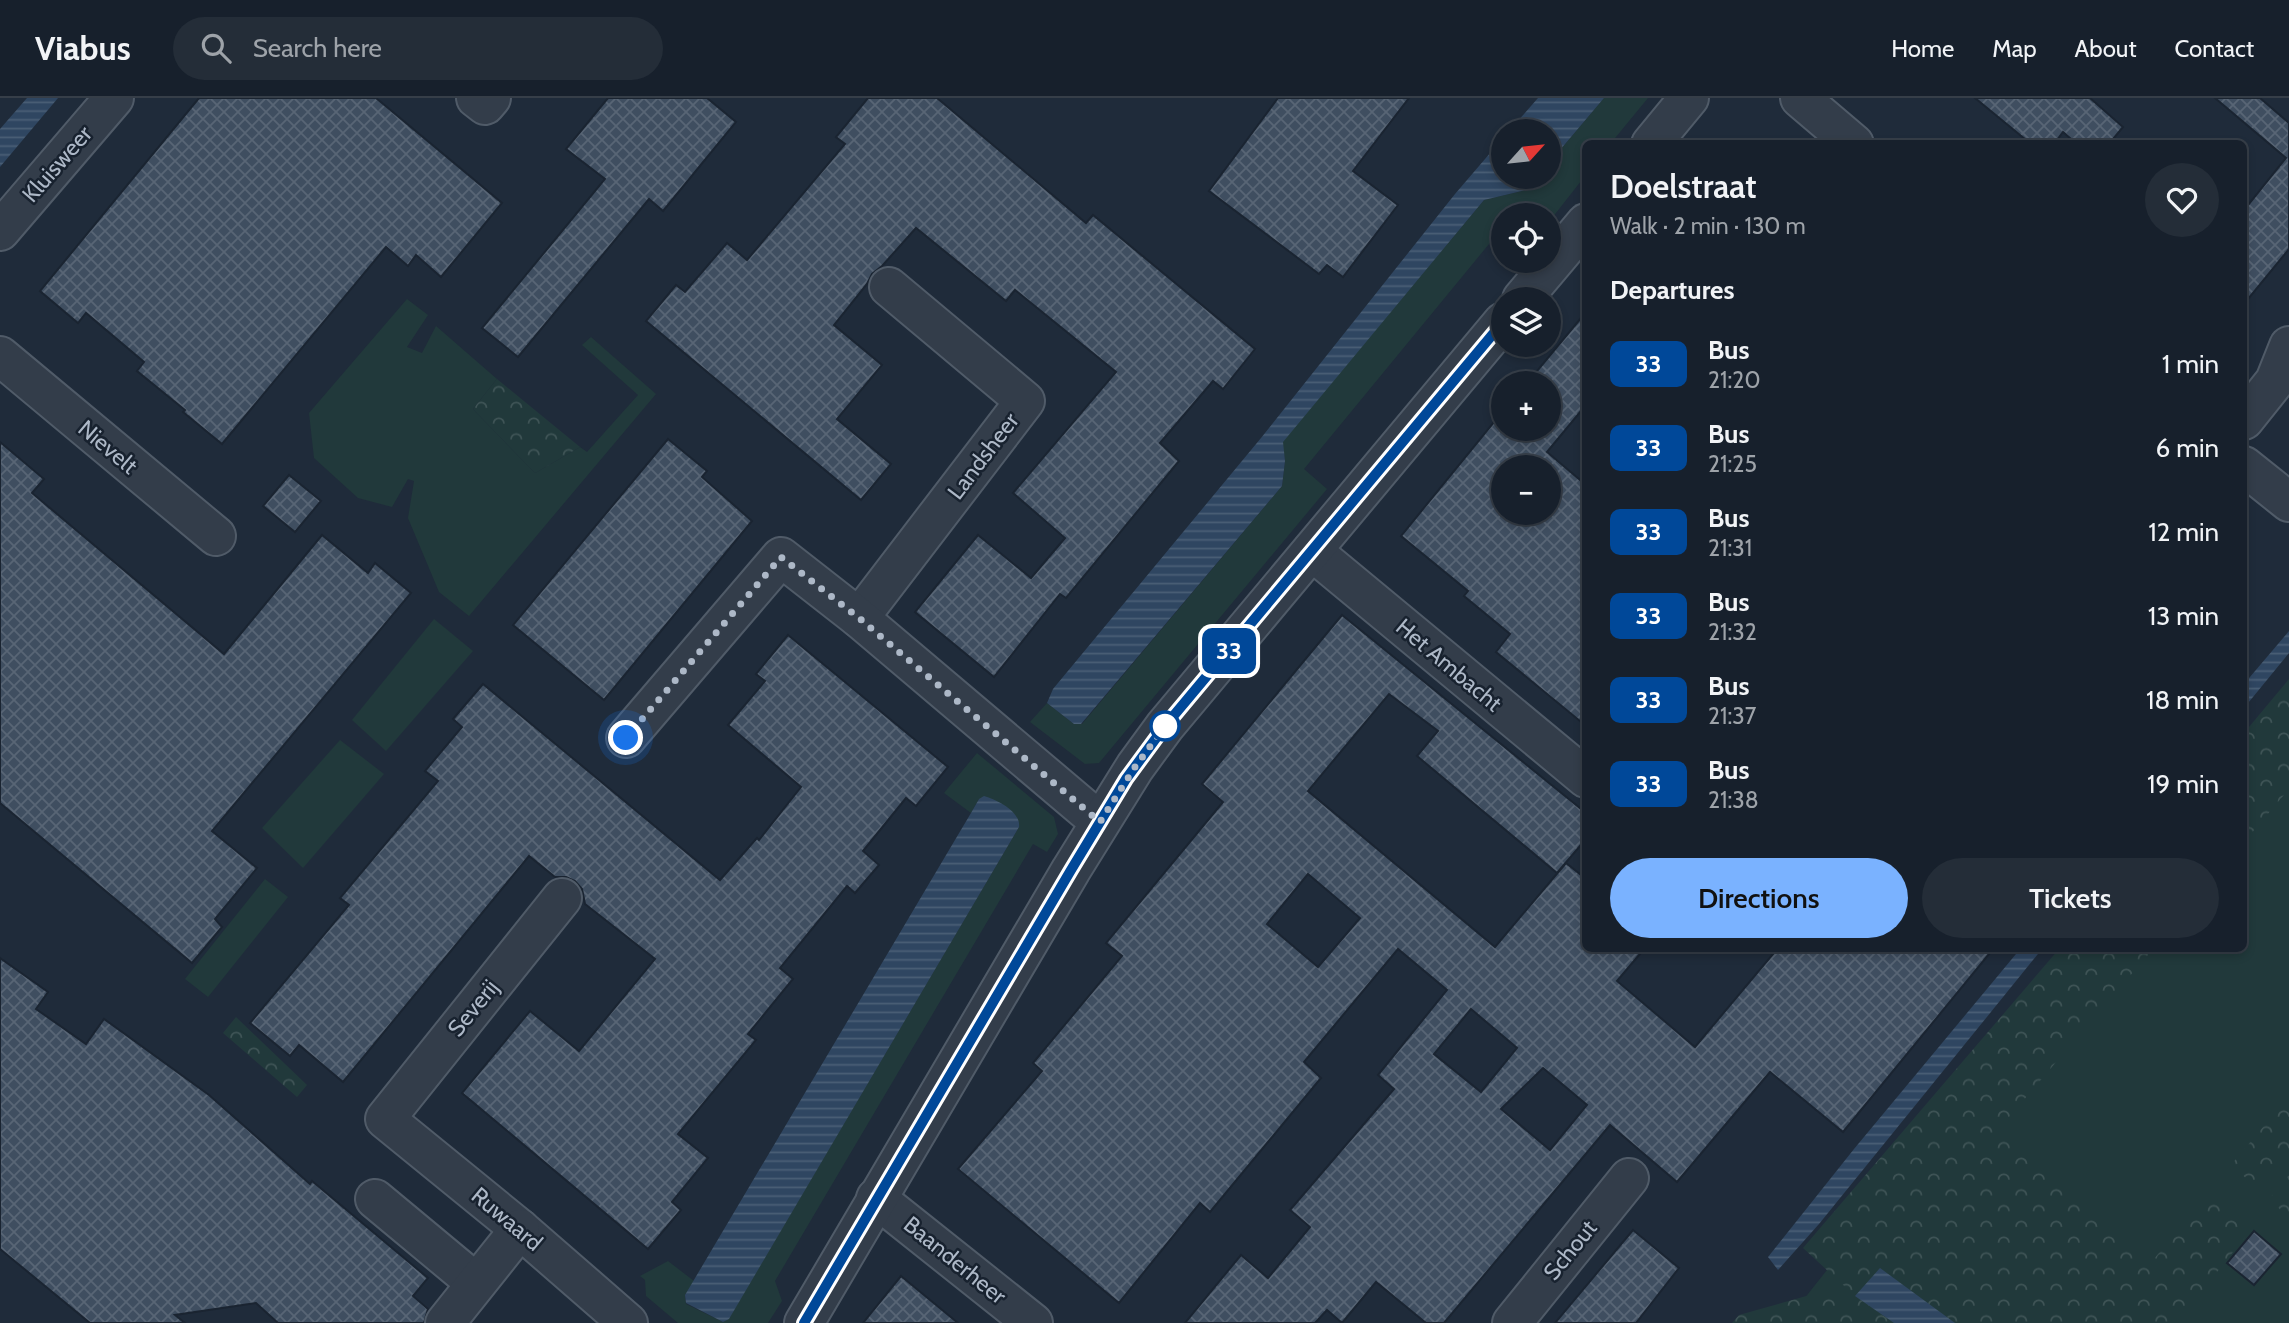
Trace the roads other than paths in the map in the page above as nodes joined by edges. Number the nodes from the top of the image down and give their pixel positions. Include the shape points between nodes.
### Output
1 (114, 98) edge
2 (476, 98) edge
3 (491, 98) edge
4 (1689, 98) edge
5 (1800, 98) edge
6 (1654, 140) edge
7 (1849, 140) edge
8 (1582, 228) edge
9 (0, 231) edge
10 (889, 287) dead end
11 (1532, 287) edge
12 (1491, 336) edge
13 (2289, 346) edge
14 (0, 356) edge
15 (2247, 416) edge
16 (2247, 468) edge
17 (2289, 502) edge
18 (216, 536) dead end
19 (1312, 551) junction
20 (859, 618) junction
21 (626, 738) dead end
22 (1582, 775) edge
23 (1100, 822) junction
24 (562, 898) dead end
25 (385, 1119) joint
26 (1629, 1178) dead end
27 (876, 1198) junction
28 (374, 1199) dead end
29 (520, 1228) junction
30 (476, 1283) junction
31 (444, 1323) edge
32 (628, 1323) edge
33 (804, 1323) edge
34 (1033, 1323) edge
35 (1511, 1323) edge

1 - 9 street, Kluisweer
2 - 3 street via 485,105
4 - 6 street
5 - 7 street
8 - 11 street
10 - 20 street, Landsheer via 1026,401
12 - 19 street
13 - 15 street via 2275,381
14 - 18 street, Nievelt
16 - 17 street
19 - 22 street, Het Ambacht
19 - 23 street via 1165,726
20 - 21 street via 781,557
20 - 23 street
23 - 27 street
24 - 25 street, Severij
25 - 29 street, Ruwaard
26 - 35 street, Schout
27 - 33 street
27 - 34 street, Baanderheer
28 - 30 street
29 - 30 street
29 - 32 street, Ruwaard
30 - 31 street

